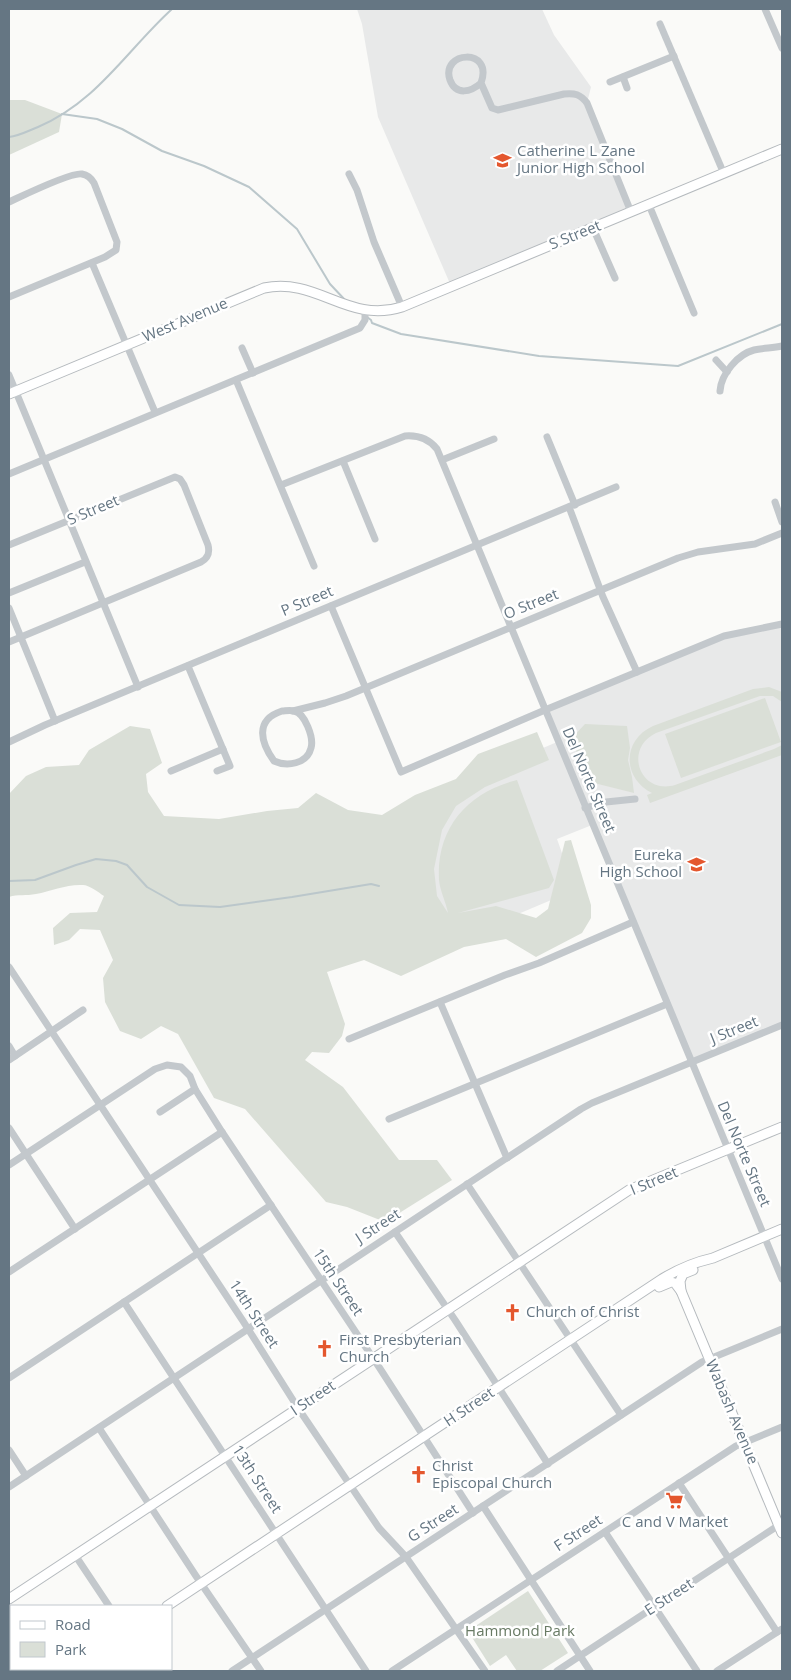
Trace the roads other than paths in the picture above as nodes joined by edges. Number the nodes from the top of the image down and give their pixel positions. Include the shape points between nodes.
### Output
1 (766, 9) edge
2 (660, 24) dead end
3 (782, 48) edge
4 (674, 56) junction
5 (622, 77) junction
6 (610, 82) dead end
7 (481, 83) junction
8 (627, 88) dead end
9 (782, 149) edge
10 (349, 174) dead end
11 (724, 174) junction
12 (9, 202) edge
13 (648, 205) junction
14 (631, 212) junction
15 (593, 228) junction
16 (92, 263) junction
17 (615, 278) dead end
18 (9, 297) edge
19 (402, 307) junction
20 (365, 310) junction
21 (694, 313) dead end
22 (126, 345) junction
23 (782, 346) edge
24 (242, 348) dead end
25 (716, 360) dead end
26 (727, 372) junction
27 (253, 373) junction
28 (9, 375) edge
29 (236, 380) junction
30 (720, 391) dead end
31 (12, 392) edge
32 (155, 412) junction
33 (547, 437) dead end
34 (494, 438) dead end
35 (43, 460) junction
36 (442, 460) junction
37 (343, 461) junction
38 (9, 474) edge
39 (280, 485) junction
40 (616, 487) dead end
41 (775, 502) dead end
42 (572, 506) junction
43 (68, 520) junction
44 (782, 522) edge
45 (782, 533) edge
46 (376, 539) dead end
47 (9, 545) edge
48 (477, 545) junction
49 (85, 562) junction
50 (314, 566) dead end
51 (600, 590) junction
52 (9, 593) edge
53 (102, 602) junction
54 (332, 606) junction
55 (9, 608) edge
56 (782, 624) edge
57 (510, 627) junction
58 (21, 636) junction
59 (9, 642) edge
60 (188, 666) junction
61 (637, 672) junction
62 (138, 686) junction
63 (365, 688) junction
64 (293, 710) junction
65 (544, 710) junction
66 (56, 721) junction
67 (9, 742) edge
68 (223, 749) junction
69 (171, 771) dead end
70 (217, 771) dead end
71 (635, 799) dead end
72 (585, 808) junction
73 (633, 922) junction
74 (9, 967) edge
75 (440, 1002) junction
76 (667, 1004) junction
77 (82, 1010) dead end
78 (782, 1026) edge
79 (51, 1030) junction
80 (349, 1039) dead end
81 (9, 1046) edge
82 (12, 1058) edge
83 (691, 1062) junction
84 (475, 1084) junction
85 (194, 1088) junction
86 (100, 1105) junction
87 (160, 1112) dead end
88 (389, 1119) dead end
89 (782, 1127) edge
90 (9, 1128) edge
91 (222, 1132) junction
92 (727, 1150) junction
93 (26, 1154) junction
94 (507, 1158) junction
95 (9, 1165) edge
96 (150, 1180) junction
97 (468, 1184) junction
98 (271, 1205) junction
99 (75, 1229) junction
100 (782, 1229) edge
101 (395, 1232) junction
102 (764, 1236) junction
103 (199, 1253) junction
104 (713, 1258) junction
105 (520, 1262) junction
106 (9, 1272) edge
107 (782, 1279) edge
108 (321, 1280) junction
109 (681, 1291) junction
110 (631, 1301) junction
111 (124, 1302) junction
112 (447, 1309) junction
113 (248, 1329) junction
114 (782, 1329) edge
115 (571, 1340) junction
116 (373, 1358) junction
117 (709, 1359) junction
118 (9, 1378) edge
119 (174, 1378) junction
120 (498, 1387) junction
121 (298, 1408) junction
122 (621, 1415) junction
123 (782, 1426) edge
124 (99, 1428) junction
125 (424, 1438) junction
126 (744, 1442) junction
127 (9, 1450) edge
128 (225, 1456) junction
129 (548, 1464) junction
130 (26, 1476) junction
131 (679, 1483) junction
132 (350, 1485) junction
133 (9, 1487) edge
134 (150, 1506) junction
135 (483, 1506) junction
136 (473, 1513) junction
137 (781, 1527) edge
138 (605, 1532) junction
139 (276, 1534) junction
140 (75, 1555) junction
141 (406, 1557) junction
142 (728, 1558) junction
143 (531, 1580) junction
144 (201, 1584) junction
145 (9, 1599) edge
146 (108, 1605) edge
147 (169, 1605) edge
148 (654, 1607) junction
149 (326, 1609) junction
150 (457, 1629) junction
151 (780, 1630) edge
152 (580, 1656) junction
153 (252, 1658) junction
154 (232, 1671) edge
155 (261, 1671) edge
156 (366, 1671) edge
157 (392, 1671) edge
158 (485, 1671) edge
159 (557, 1671) edge
160 (590, 1671) edge
161 (697, 1671) edge
162 (717, 1671) edge

1 - 3 street
2 - 4 street
4 - 5 street
4 - 11 street
5 - 6 street
5 - 8 street
7 - 7 street via 465,92 455,88 448,74 452,63 466,56 478,61 483,68
7 - 14 street via 492,108 498,110 574,93 581,96 587,103
9 - 11 main road, S Street
10 - 19 street
11 - 13 main road, S Street
12 - 16 street via 72,175 84,174 92,179 116,236 117,246 116,250
13 - 14 main road, S Street
13 - 21 street
14 - 15 main road, S Street
15 - 17 street
15 - 19 main road, S Street
16 - 18 street
16 - 22 street
19 - 20 main road, S Street
20 - 22 main road, West Avenue via 306,289 276,286 264,288
20 - 27 street via 365,320 360,328
22 - 31 main road, West Avenue
22 - 32 street
23 - 26 street via 753,350 738,359
24 - 27 street
25 - 26 street
26 - 30 street
27 - 29 street
28 - 31 street
29 - 32 street
29 - 39 street
31 - 35 street
32 - 35 street
33 - 42 street
34 - 36 street
35 - 38 street
35 - 43 street
36 - 37 street, Del Norte Street via 433,444 412,436 398,438
36 - 48 street, Del Norte Street
37 - 39 street
37 - 46 street
39 - 50 street
40 - 42 street, P Street
41 - 44 street
42 - 48 street, P Street
42 - 51 street
43 - 47 street, S Street
43 - 49 street
43 - 53 street, S Street via 170,478 181,480 191,502 209,555 201,562
45 - 51 street, O Street via 755,544 684,556
48 - 54 street, P Street
48 - 57 street, Del Norte Street
49 - 52 street
49 - 53 street
51 - 57 street, O Street
51 - 61 street
53 - 58 street
53 - 62 street
54 - 60 street, P Street
54 - 63 street
55 - 58 street
56 - 61 street via 724,636
57 - 63 street, O Street
57 - 65 street, Del Norte Street
58 - 59 street
58 - 66 street
60 - 62 street, P Street
60 - 68 street
61 - 65 street
62 - 66 street, P Street
63 - 64 street, O Street via 325,703
63 - 65 street via 401,772
64 - 64 street via 304,720 311,748 303,760 284,764 272,758 262,728 271,716
65 - 72 street, Del Norte Street
66 - 67 street, P Street
68 - 69 street
68 - 70 street via 230,766
71 - 72 street
72 - 73 street, Del Norte Street
73 - 75 street
73 - 76 street, Del Norte Street
74 - 79 street, 14th Street
75 - 80 street
75 - 84 street
76 - 83 street, Del Norte Street
76 - 84 street
77 - 79 street
78 - 83 street, J Street
79 - 82 street
79 - 86 street, 14th Street
81 - 82 street
83 - 92 street, Del Norte Street
83 - 94 street, J Street via 592,1103
84 - 88 street
84 - 94 street
85 - 86 street, 15th Street via 190,1076 181,1066 167,1065 155,1069
85 - 87 street
85 - 91 street, 15th Street
86 - 93 street
86 - 96 street, 14th Street
89 - 92 main road, I Street
90 - 93 street
91 - 96 street
91 - 98 street, 15th Street
92 - 102 street, Del Norte Street
92 - 105 main road, I Street via 629,1190
93 - 95 street
93 - 99 street
94 - 97 street, J Street
96 - 99 street
96 - 103 street, 14th Street
97 - 101 street, J Street
97 - 105 street
98 - 103 street
98 - 108 street, 15th Street
99 - 106 street
100 - 102 main road, H Street
101 - 108 street, J Street
101 - 112 street
102 - 104 main road, H Street
102 - 107 street, Del Norte Street
103 - 111 street
103 - 113 street, 14th Street
104 - 109 main road, Wabash Avenue via 683,1274
104 - 110 main road, H Street via 674,1272
105 - 112 main road, I Street
105 - 115 street
108 - 113 street, J Street
108 - 116 street, 15th Street
109 - 110 main road via 671,1282
109 - 117 main road, Wabash Avenue
110 - 115 main road, H Street
111 - 118 street
111 - 119 street, 13th Street
112 - 116 main road, I Street
112 - 120 street
113 - 119 street, J Street
113 - 121 street, 14th Street
114 - 117 street, G Street
115 - 120 main road, H Street
115 - 122 street
116 - 121 main road, I Street
116 - 125 street, 15th Street
117 - 122 street, G Street
117 - 126 main road, Wabash Avenue
119 - 124 street, J Street
119 - 128 street, 13th Street
120 - 125 main road, H Street
120 - 129 street
121 - 128 main road, I Street
121 - 132 street, 14th Street
122 - 129 street, G Street
123 - 126 street, F Street
124 - 130 street, J Street
124 - 134 street
125 - 132 main road, H Street
125 - 136 street, 15th Street
126 - 131 street, F Street
126 - 137 main road, Wabash Avenue
127 - 130 street
128 - 134 main road, I Street
128 - 139 street, 13th Street
129 - 135 street, G Street
130 - 133 street, J Street
131 - 138 street, F Street
131 - 142 street
132 - 139 main road, H Street
132 - 141 street, 14th Street via 378,1528
134 - 140 main road, I Street
134 - 144 street
135 - 136 street, G Street
135 - 143 street
136 - 141 street, G Street
137 - 142 street, E Street
138 - 143 street, F Street
138 - 148 street
139 - 144 main road, H Street
139 - 149 street, 13th Street
140 - 145 main road, I Street
140 - 146 street
141 - 149 street, G Street
141 - 150 street, 14th Street
142 - 148 street, E Street
142 - 151 street
143 - 150 street, F Street
143 - 152 street
144 - 147 main road, H Street
144 - 153 street
148 - 152 street, E Street
148 - 161 street
149 - 153 street, G Street
149 - 156 street, 13th Street
150 - 157 street, F Street
150 - 158 street, 14th Street
151 - 162 street
152 - 159 street, E Street
152 - 160 street
153 - 154 street, G Street
153 - 155 street

